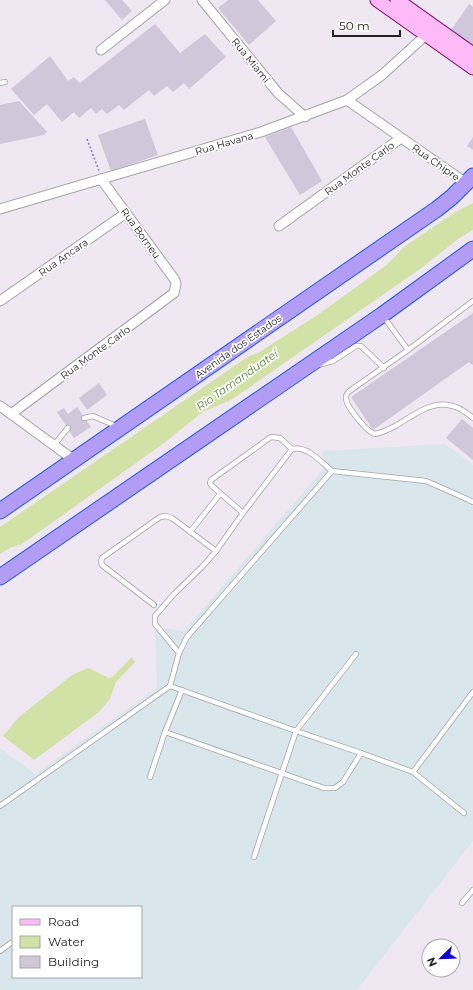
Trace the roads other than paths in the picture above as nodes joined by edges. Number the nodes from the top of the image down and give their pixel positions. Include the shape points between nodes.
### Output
1 (165, 0) edge
2 (202, 0) edge
3 (376, 0) edge
4 (397, 0) edge
5 (426, 35) junction
6 (101, 50) dead end
7 (473, 54) edge
8 (473, 68) edge
9 (347, 100) junction
10 (305, 116) junction
11 (401, 138) junction
12 (102, 179) junction
13 (470, 180) edge
14 (0, 209) edge
15 (126, 213) junction
16 (279, 226) dead end
17 (473, 249) edge
18 (175, 288) joint
19 (0, 301) edge
20 (473, 301) edge
21 (382, 315) junction
22 (408, 350) junction
23 (308, 366) junction
24 (384, 368) junction
25 (0, 406) edge
26 (11, 414) junction
27 (84, 418) dead end
28 (473, 418) edge
29 (68, 428) dead end
30 (120, 428) junction
31 (54, 445) junction
32 (292, 449) junction
33 (74, 460) junction
34 (332, 471) junction
35 (220, 494) junction
36 (473, 502) edge
37 (0, 511) edge
38 (243, 513) junction
39 (190, 532) junction
40 (216, 551) junction
41 (0, 577) edge
42 (154, 605) dead end
43 (179, 653) junction
44 (356, 654) dead end
45 (170, 686) junction
46 (182, 690) junction
47 (473, 692) edge
48 (166, 732) junction
49 (296, 732) junction
50 (361, 753) junction
51 (413, 772) junction
52 (282, 773) junction
53 (150, 777) dead end
54 (0, 806) edge
55 (464, 813) dead end
56 (254, 857) dead end
57 (473, 890) edge
58 (462, 903) dead end
59 (11, 943) dead end
60 (0, 951) edge

1 - 6 street
2 - 10 street, Rua Miami via 278,93
3 - 5 main road
4 - 7 main road
5 - 8 main road
5 - 9 street, Rua Havana via 382,75
9 - 10 street, Rua Havana
9 - 11 street, Rua Chipre
10 - 12 street, Rua Havana via 261,132
11 - 13 street, Rua Chipre
11 - 16 street, Rua Monte Carlo
12 - 14 street, Rua Havana
12 - 15 street, Rua Borneu
13 - 30 highway, Avenida dos Estados via 437,209
15 - 18 street, Rua Borneu via 174,280
15 - 19 street, Rua Ancara
17 - 21 highway
18 - 26 street, Rua Monte Carlo via 171,296
20 - 22 lane
21 - 22 lane
21 - 23 highway
22 - 24 lane
23 - 24 lane via 333,361 356,346 361,346
23 - 41 highway
24 - 28 lane via 347,393 345,398 348,405 374,434 380,434 424,409 435,406 448,405
25 - 26 street
26 - 31 street
27 - 30 lane via 93,416
29 - 31 lane
30 - 33 highway, Avenida dos Estados
31 - 33 street
32 - 34 lane via 298,447 308,451
32 - 35 lane via 280,438 271,437 211,480 210,483
32 - 38 lane
33 - 37 highway, Avenida dos Estados
34 - 36 lane via 426,481
34 - 43 lane via 187,637
35 - 38 lane
35 - 39 lane
38 - 40 lane
39 - 40 lane
39 - 42 lane via 172,518 160,517 102,558 102,564
40 - 43 lane via 155,616 155,624
43 - 45 lane
44 - 49 lane
45 - 46 lane
45 - 54 lane
46 - 48 lane
46 - 49 lane
47 - 51 lane
48 - 52 lane
48 - 53 lane
49 - 50 lane
49 - 52 lane
50 - 51 lane
50 - 52 lane via 343,782 335,788 324,788
51 - 55 lane
52 - 56 lane
57 - 58 lane
59 - 60 lane

